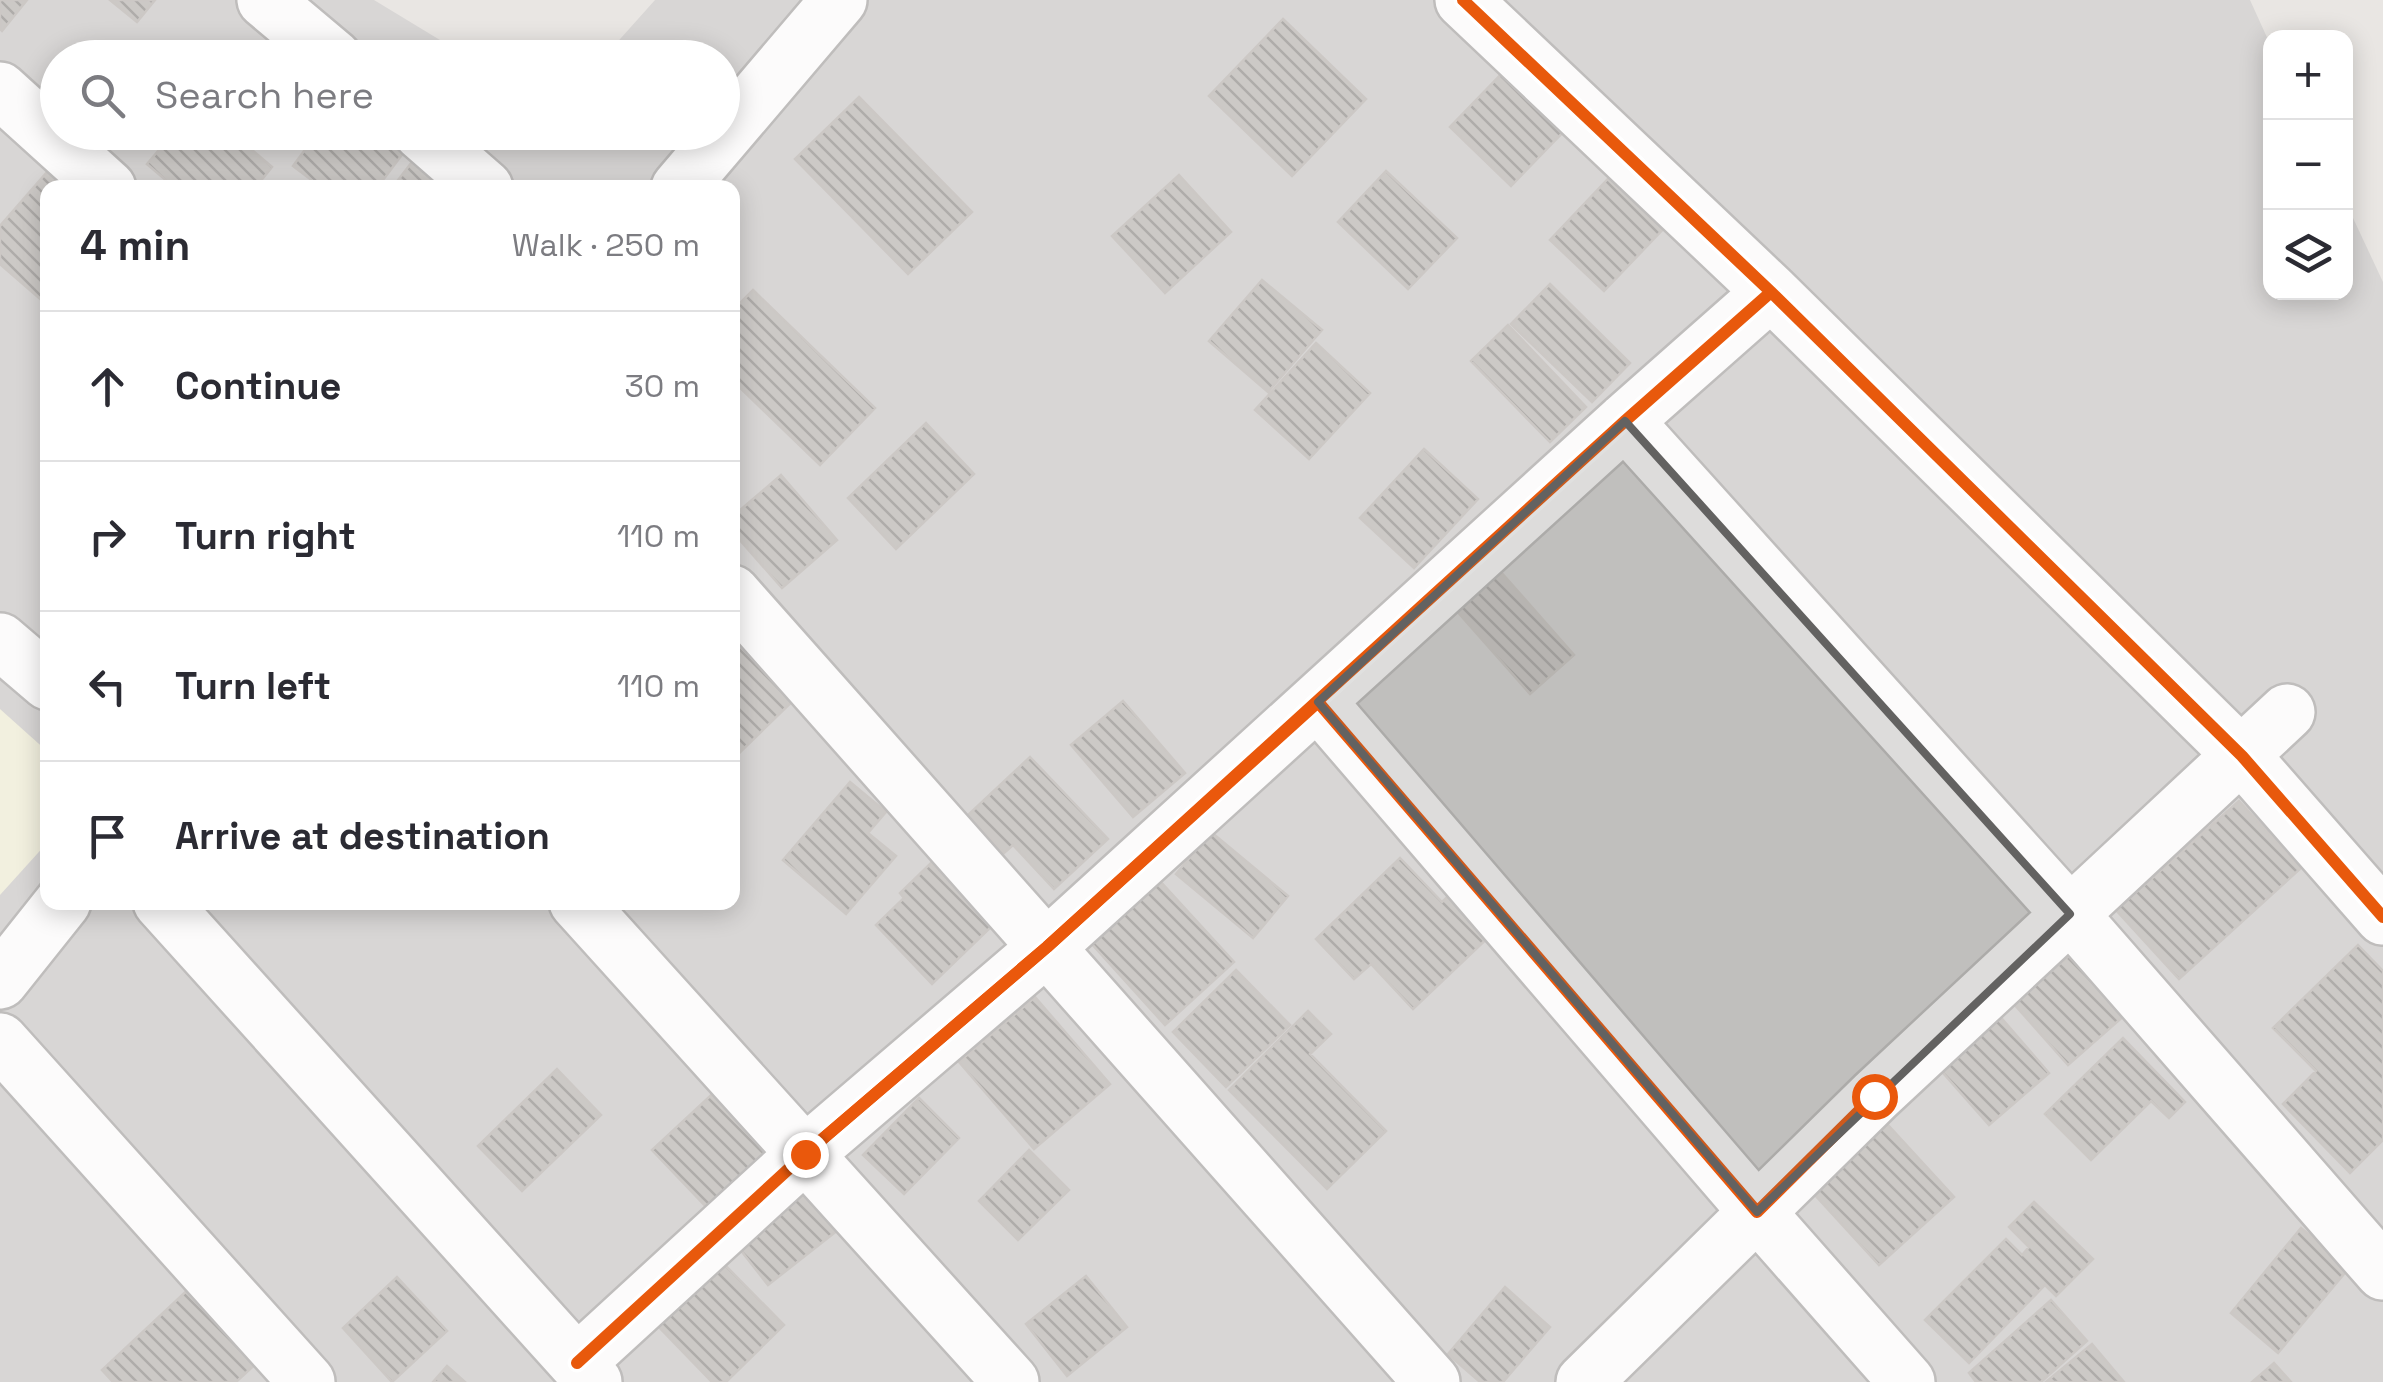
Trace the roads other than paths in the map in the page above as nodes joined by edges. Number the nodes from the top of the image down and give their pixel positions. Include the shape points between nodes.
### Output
1 (265, 0) edge
2 (839, 0) edge
3 (1463, 0) edge
4 (313, 40) edge
5 (0, 90) edge
6 (740, 116) edge
7 (40, 126) edge
8 (66, 150) edge
9 (442, 150) edge
10 (711, 150) edge
11 (99, 180) edge
12 (476, 180) edge
13 (686, 180) edge
14 (1770, 292) junction
15 (1626, 421) junction
16 (740, 601) edge
17 (0, 640) edge
18 (40, 675) edge
19 (1318, 702) junction
20 (2287, 712) dead end
21 (2242, 756) junction
22 (57, 910) edge
23 (168, 910) edge
24 (583, 910) edge
25 (2070, 914) junction
26 (2383, 918) edge
27 (1047, 947) junction
28 (0, 981) edge
29 (0, 1041) edge
30 (805, 1154) junction
31 (1757, 1212) junction
32 (2383, 1272) edge
33 (586, 1373) edge
34 (307, 1382) edge
35 (1011, 1382) edge
36 (1432, 1382) edge
37 (1584, 1382) edge
38 (1907, 1382) edge

1 - 4 street
2 - 6 street
3 - 14 street
5 - 7 street
8 - 11 street
9 - 12 street
10 - 13 street
14 - 15 street
14 - 21 street
15 - 19 street
15 - 25 street
16 - 27 street
17 - 18 street
19 - 27 street
19 - 31 street
20 - 21 street
21 - 25 street
21 - 26 street
22 - 28 street
23 - 33 street
24 - 30 street
25 - 31 street
25 - 32 street
27 - 30 street
27 - 36 street
29 - 34 street
30 - 33 street
30 - 35 street
31 - 37 street
31 - 38 street

